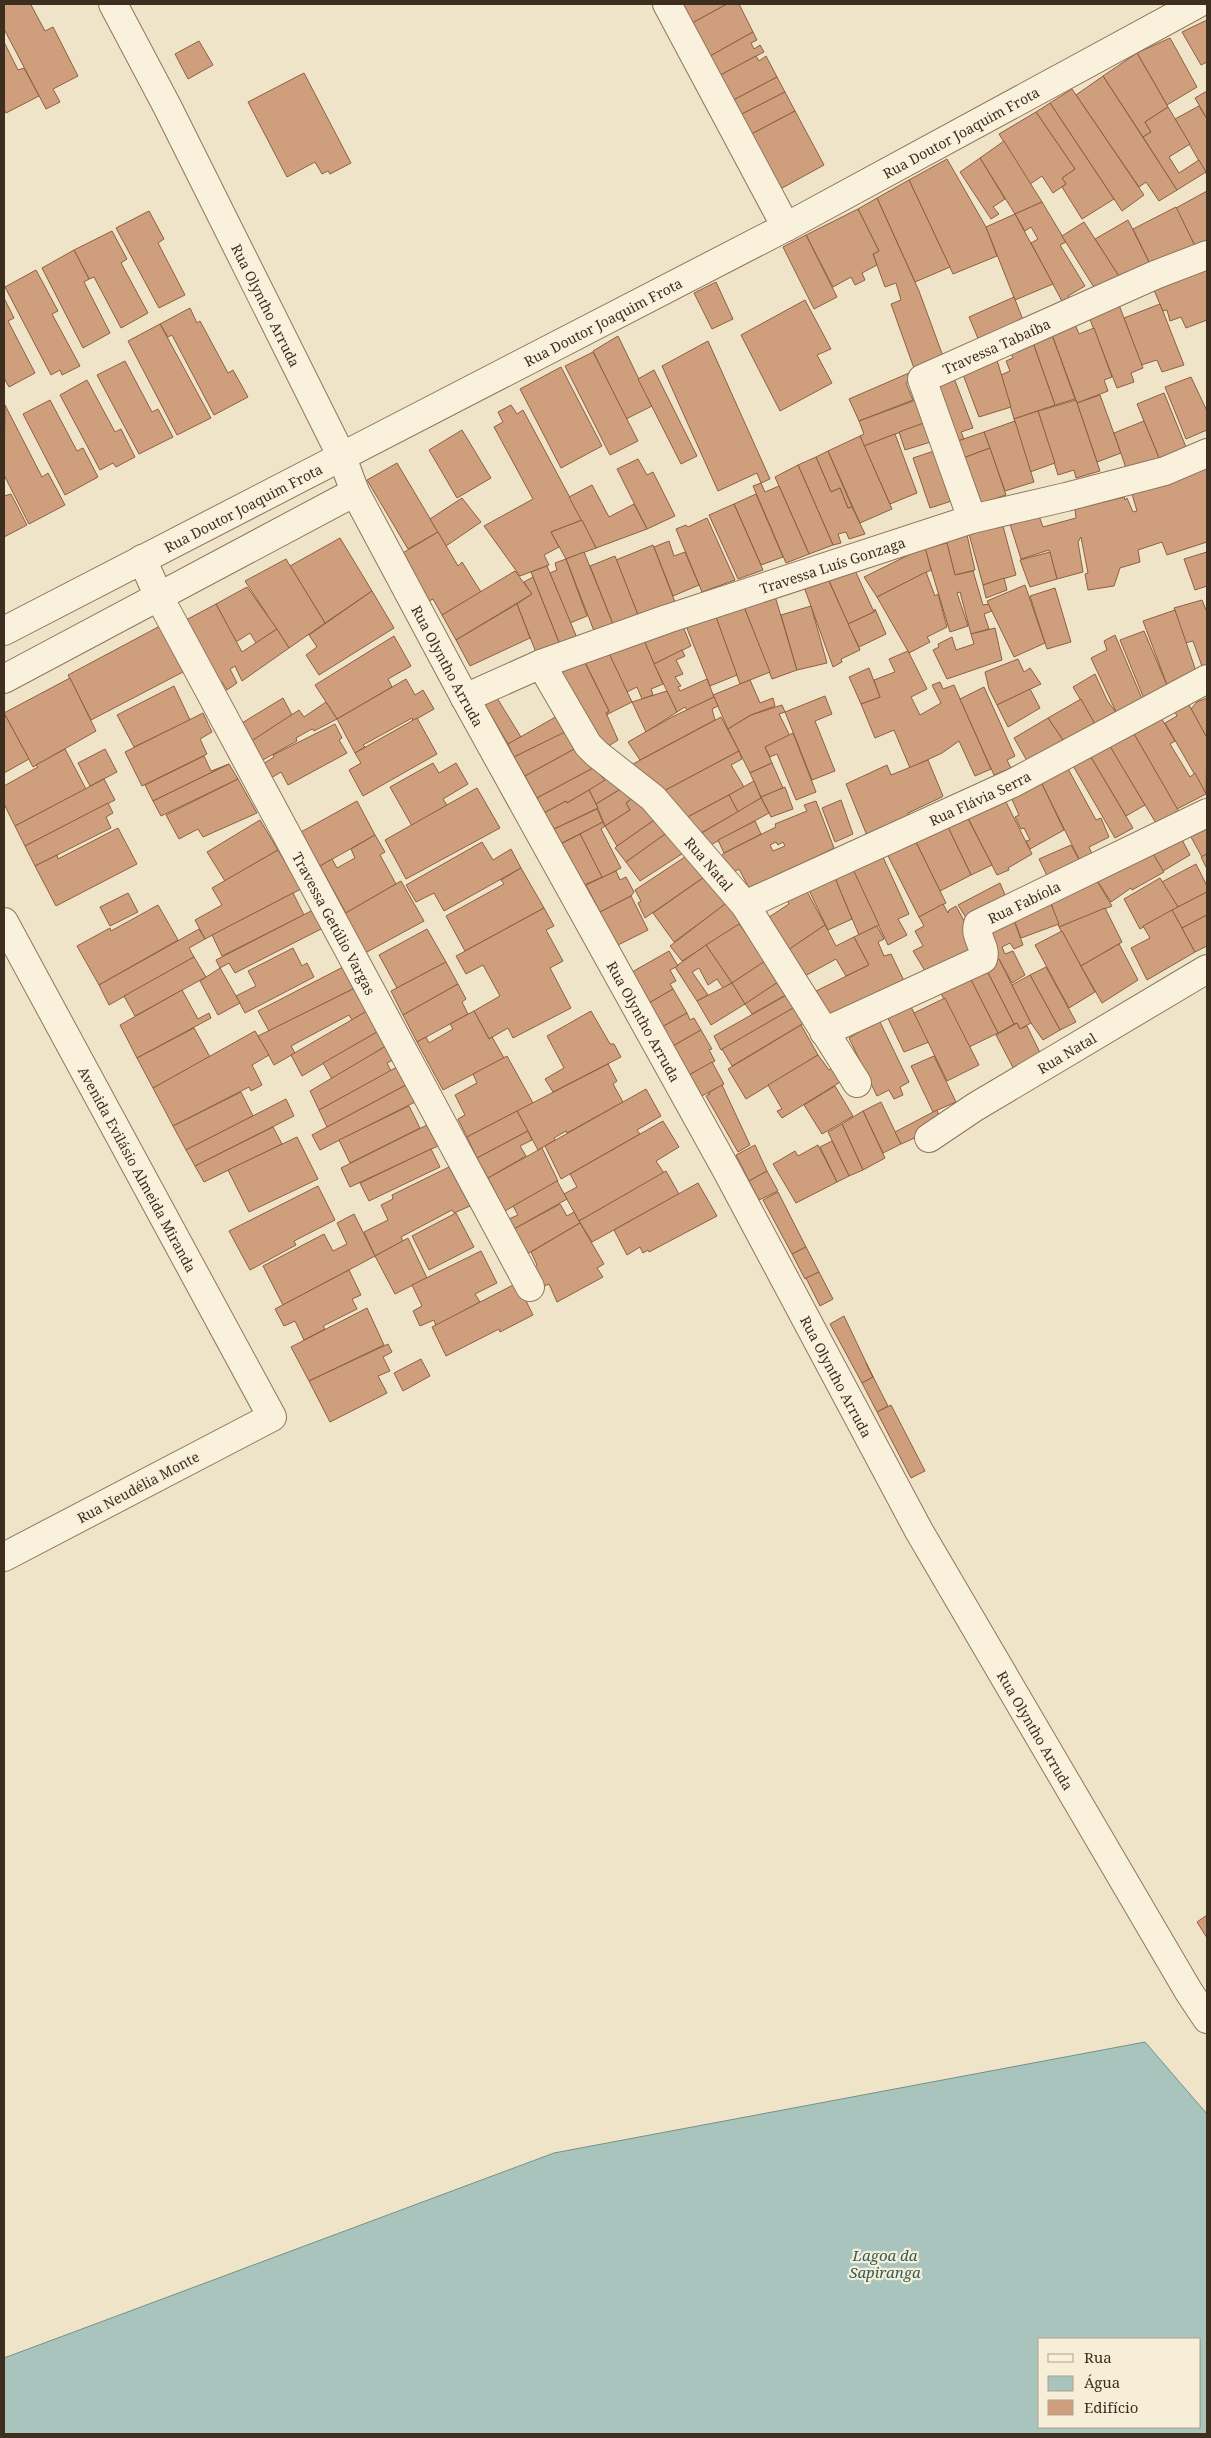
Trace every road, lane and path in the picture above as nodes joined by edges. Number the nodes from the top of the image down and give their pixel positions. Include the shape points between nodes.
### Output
1 (112, 4) edge
2 (667, 4) edge
3 (1197, 4) edge
4 (786, 226) junction
5 (1207, 255) edge
6 (1207, 453) edge
7 (342, 457) junction
8 (356, 492) junction
9 (972, 519) junction
10 (142, 559) junction
11 (159, 597) junction
12 (4, 632) edge
13 (541, 664) junction
14 (4, 679) edge
15 (1207, 679) edge
16 (465, 698) junction
17 (1207, 813) edge
18 (745, 905) junction
19 (4, 922) edge
20 (1207, 969) edge
21 (824, 1032) junction
22 (857, 1083) dead end
23 (930, 1138) dead end
24 (530, 1287) dead end
25 (272, 1417) joint
26 (4, 1557) edge
27 (1207, 2019) edge

1 - 7 street, Rua Olyntho Arruda via 168,108
2 - 4 street
3 - 4 street, Rua Doutor Joaquim Frota
4 - 7 street, Rua Doutor Joaquim Frota
5 - 9 street, Travessa Tabaíba via 922,378
6 - 9 street, Travessa Luís Gonzaga via 1165,471
7 - 8 street, Rua Olyntho Arruda
7 - 10 street, Rua Doutor Joaquim Frota
8 - 11 street
8 - 16 street, Rua Olyntho Arruda
9 - 13 street, Travessa Luís Gonzaga
10 - 11 street, Travessa Getúlio Vargas
10 - 12 street, Rua Doutor Joaquim Frota
11 - 14 street
11 - 24 street, Travessa Getúlio Vargas
13 - 16 street, Travessa Luís Gonzaga
13 - 18 street, Rua Natal via 588,745 652,798
15 - 18 street, Rua Flávia Serra via 1013,783
16 - 27 street, Rua Olyntho Arruda via 730,1177 919,1531 1040,1742
17 - 21 street, Rua Fabíola via 978,924 976,934 984,949 983,959
18 - 21 street, Rua Natal
19 - 25 street, Avenida Evilásio Almeida Miranda
20 - 23 street, Rua Natal via 975,1106
21 - 22 street, Rua Natal
25 - 26 street, Rua Neudélia Monte

